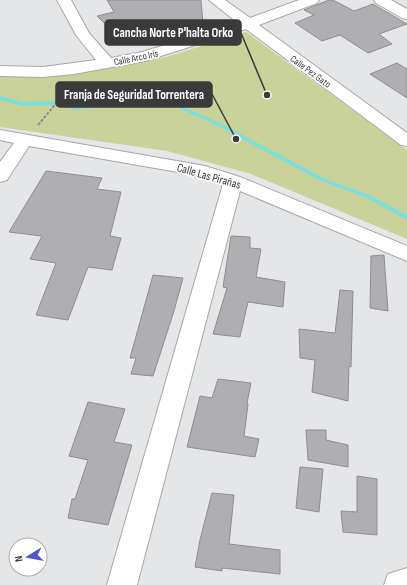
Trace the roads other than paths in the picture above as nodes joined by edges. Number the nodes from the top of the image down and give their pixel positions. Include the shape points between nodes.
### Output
1 (64, 0) edge
2 (216, 0) edge
3 (312, 0) edge
4 (381, 0) edge
5 (407, 15) edge
6 (248, 24) junction
7 (107, 63) junction
8 (0, 71) edge
9 (0, 135) edge
10 (25, 139) junction
11 (407, 140) edge
12 (0, 176) edge
13 (233, 181) junction
14 (407, 254) edge
15 (407, 583) edge
16 (122, 585) edge
17 (399, 585) edge

1 - 7 street via 83,36
2 - 6 street, Calle Pez Gato
3 - 6 street, Calle Arco Iris
4 - 5 street
6 - 7 street, Calle Arco Iris via 169,50
6 - 11 street, Calle Pez Gato
7 - 8 street, Calle Arco Iris via 43,72
9 - 10 street, Calle Las Pirañas
10 - 12 street
10 - 13 street, Calle Las Pirañas via 198,170
13 - 14 street, Calle Las Pirañas
13 - 16 street
15 - 17 street

